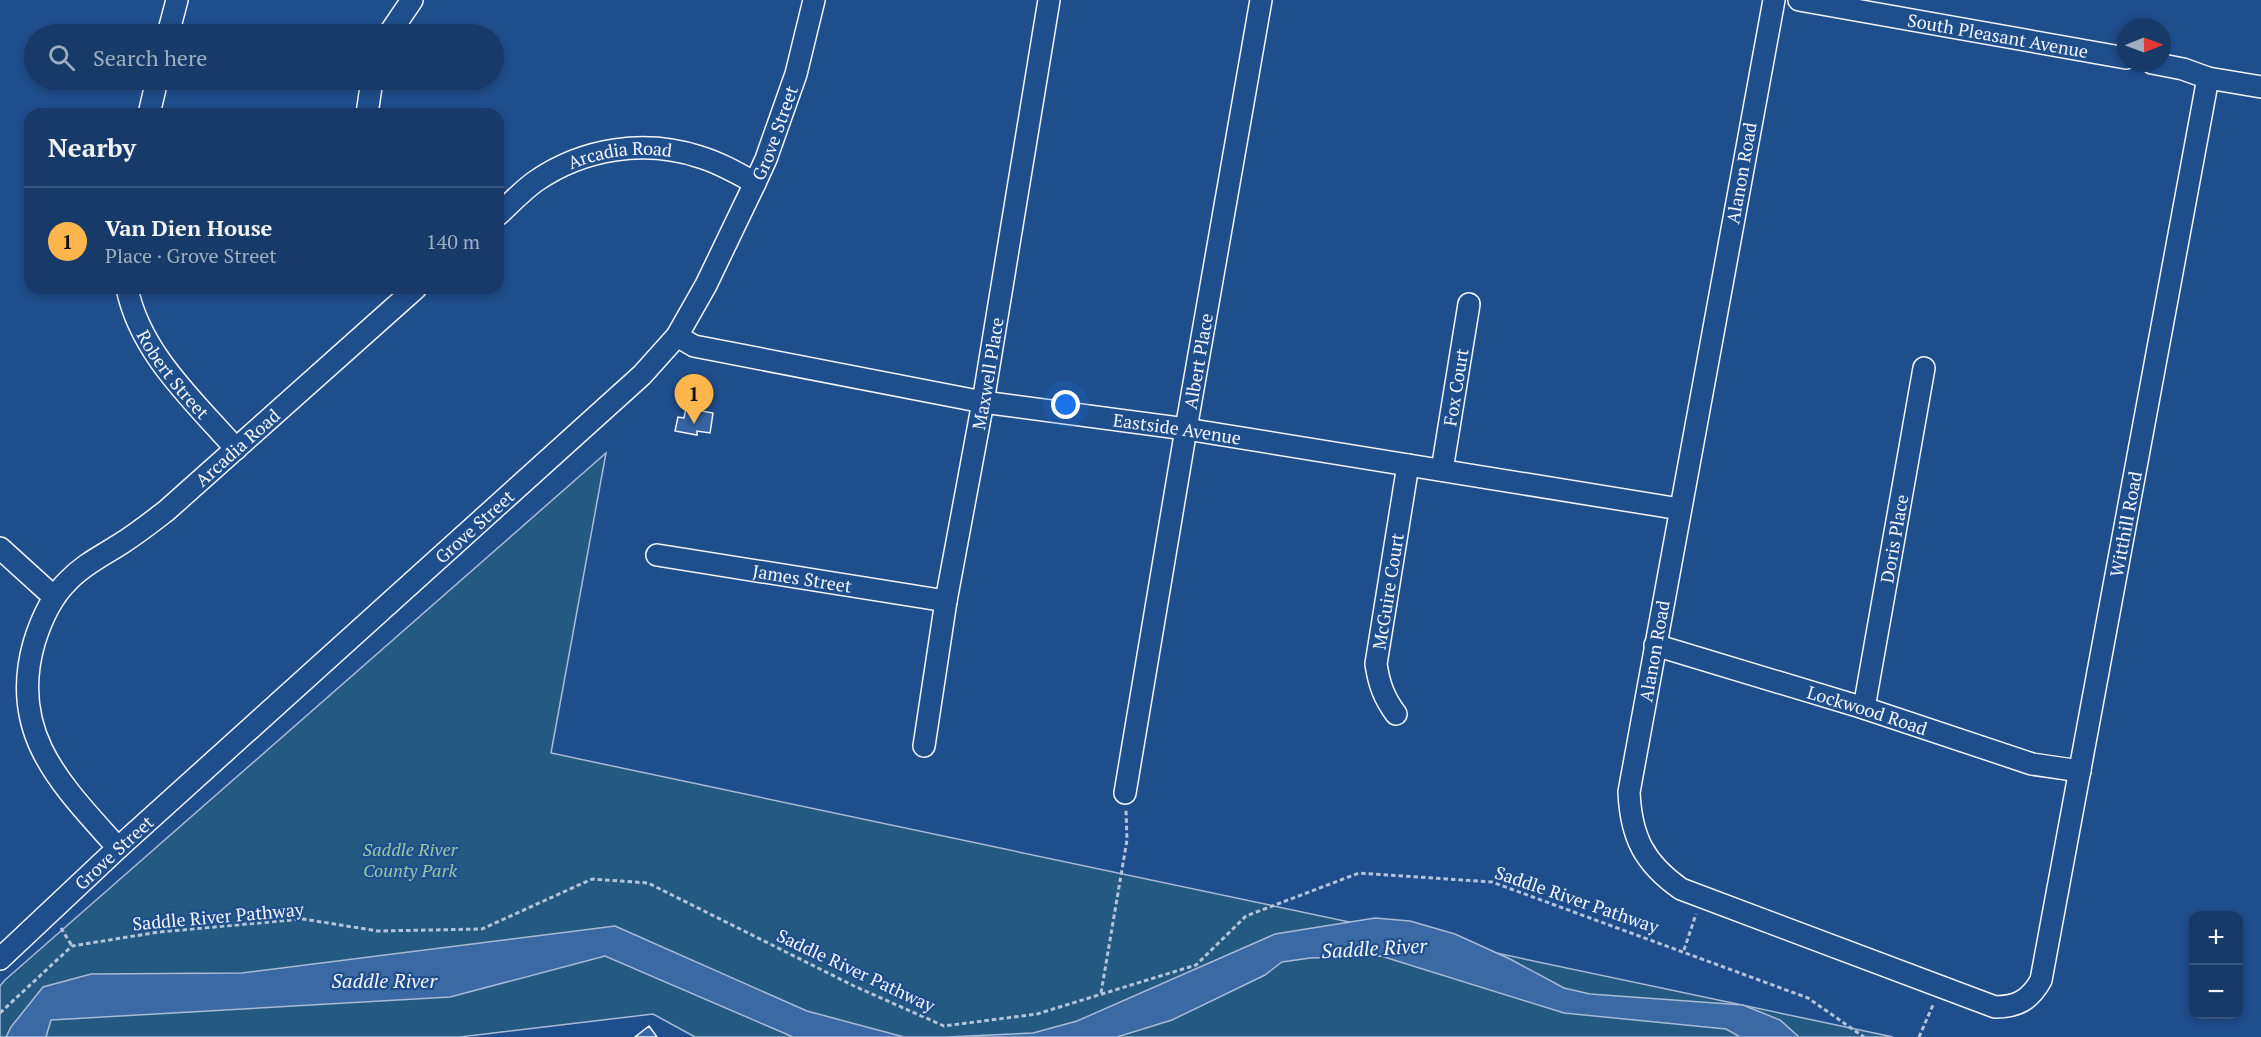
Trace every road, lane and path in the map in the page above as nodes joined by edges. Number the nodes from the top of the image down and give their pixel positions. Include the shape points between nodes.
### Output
1 (177, 0) edge
2 (412, 0) edge
3 (814, 0) edge
4 (1049, 0) edge
5 (1260, 0) edge
6 (1774, 0) edge
7 (1799, 0) edge
8 (171, 24) edge
9 (396, 24) edge
10 (2117, 56) edge
11 (2171, 67) edge
12 (2208, 78) junction
13 (2261, 87) edge
14 (155, 90) edge
15 (371, 90) edge
16 (150, 108) edge
17 (368, 108) edge
18 (755, 183) junction
19 (504, 210) edge
20 (129, 294) edge
21 (409, 294) edge
22 (1469, 304) dead end
23 (677, 336) junction
24 (1924, 368) dead end
25 (983, 402) junction
26 (1186, 429) junction
27 (236, 449) junction
28 (1408, 465) junction
29 (1442, 470) junction
30 (1680, 509) junction
31 (0, 548) edge
32 (657, 555) dead end
33 (54, 597) junction
34 (946, 601) junction
35 (1655, 645) junction
36 (1864, 708) junction
37 (1396, 714) dead end
38 (924, 746) dead end
39 (2080, 771) junction
40 (1125, 794) joint
41 (118, 848) junction
42 (1702, 898) junction
43 (1683, 951) junction
44 (0, 959) edge
45 (2043, 972) joint
46 (1940, 986) junction
47 (1101, 994) junction
48 (0, 1013) edge
49 (1864, 1037) edge
50 (1919, 1037) edge

1 - 8 street
2 - 9 street
3 - 18 street, Grove Street via 796,74
4 - 25 street, Maxwell Place
5 - 26 street, Albert Place
6 - 30 street, Alanon Road
7 - 10 street, South Pleasant Avenue
11 - 12 street
12 - 13 street
12 - 39 street, Witthill Road
14 - 16 street
15 - 17 street
18 - 19 street, Arcadia Road via 699,156 644,148 614,149 560,166
18 - 23 street, Grove Street
20 - 27 street, Robert Street via 152,349
21 - 27 street, Arcadia Road
22 - 29 street, Fox Court
23 - 25 street, Eastside Avenue via 694,346
23 - 41 street, Grove Street via 633,382
24 - 36 street, Doris Place
25 - 26 street, Eastside Avenue
25 - 34 street, Maxwell Place
26 - 28 street, Eastside Avenue
26 - 40 street, Albert Place
27 - 33 street, Arcadia Road via 166,511 82,568
28 - 29 street, Eastside Avenue
28 - 37 street, McGuire Court via 1376,664 1382,691
29 - 30 street, Eastside Avenue
30 - 35 street, Alanon Road
31 - 33 street
32 - 34 street, James Street
33 - 41 street, Arcadia Road via 30,656 27,686 36,735 58,779
34 - 38 street, Maxwell Place
35 - 36 street, Lockwood Road
35 - 42 street, Alanon Road via 1629,792 1630,815 1648,860 1663,877
36 - 39 street, Lockwood Road via 2032,764
39 - 45 street, Witthill Road
40 - 47 path via 1127,840
41 - 44 street, Grove Street
42 - 43 path
42 - 46 street, Alanon Road
43 - 47 path, Saddle River Pathway via 1492,882 1359,873 1246,916 1196,965
43 - 49 path, Saddle River Pathway via 1808,998
45 - 46 street, Alanon Road via 2034,993 2023,1003 2009,1007 1995,1007
46 - 50 path
47 - 48 path, Saddle River Pathway via 1037,1014 944,1026 854,986 648,883 592,879 482,929 378,931 303,919 159,932 72,946

